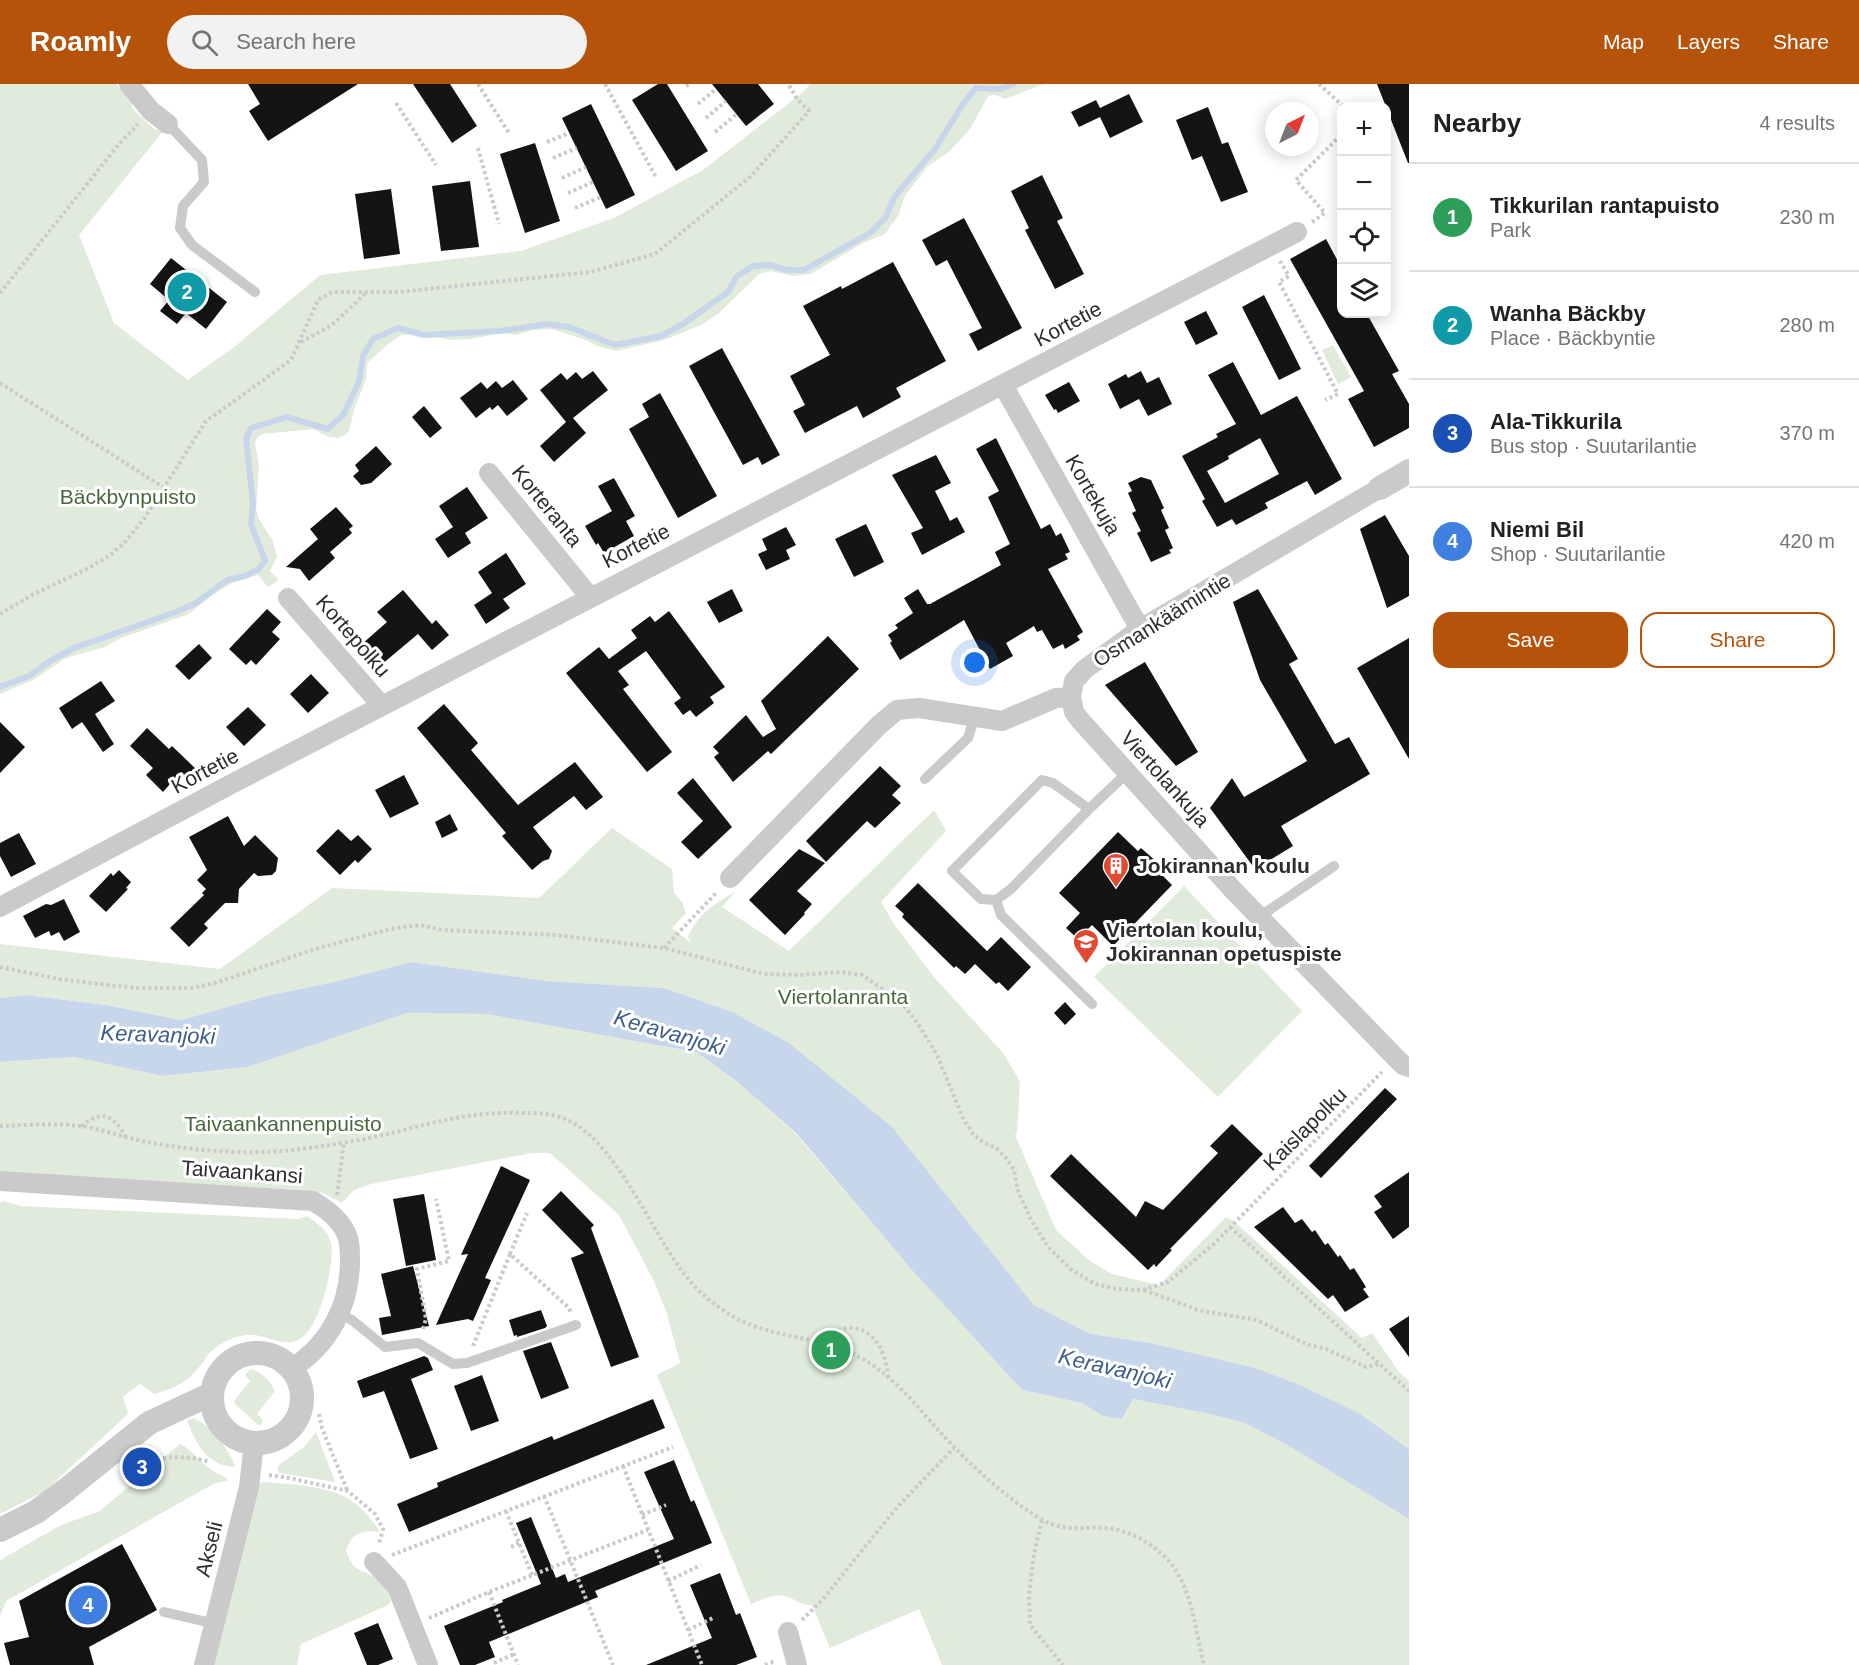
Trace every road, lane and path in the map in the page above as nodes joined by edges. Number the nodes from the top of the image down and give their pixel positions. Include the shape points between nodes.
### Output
1 (129, 84) edge
2 (478, 84) edge
3 (605, 84) edge
4 (788, 84) edge
5 (1319, 84) edge
6 (716, 89) dead end
7 (726, 101) dead end
8 (1339, 102) edge
9 (396, 103) dead end
10 (698, 105) dead end
11 (151, 111) junction
12 (737, 114) dead end
13 (706, 118) dead end
14 (168, 124) joint
15 (715, 132) dead end
16 (569, 133) dead end
17 (509, 134) dead end
18 (1337, 138) edge
19 (547, 142) dead end
20 (478, 148) dead end
21 (577, 148) dead end
22 (553, 158) dead end
23 (436, 165) dead end
24 (586, 167) dead end
25 (656, 177) dead end
26 (562, 178) dead end
27 (593, 182) dead end
28 (568, 193) dead end
29 (601, 197) dead end
30 (575, 208) dead end
31 (1325, 213) dead end
32 (499, 224) dead end
33 (1297, 232) dead end
34 (1271, 245) junction
35 (255, 292) dead end
36 (0, 293) edge
37 (366, 293) junction
38 (300, 342) junction
39 (0, 383) edge
40 (1003, 385) junction
41 (1325, 400) dead end
42 (1409, 471) edge
43 (489, 473) dead end
44 (163, 487) junction
45 (1380, 488) joint
46 (590, 597) junction
47 (288, 598) dead end
48 (0, 614) edge
49 (1140, 629) junction
50 (1071, 697) junction
51 (382, 706) junction
52 (975, 716) junction
53 (1127, 773) junction
54 (925, 779) dead end
55 (1089, 809) junction
56 (1334, 866) dead end
57 (730, 878) joint
58 (996, 900) junction
59 (0, 907) edge
60 (1258, 917) junction
61 (664, 948) junction
62 (0, 967) edge
63 (1092, 1004) dead end
64 (1376, 1063) dead end
65 (1409, 1067) edge
66 (0, 1126) edge
67 (80, 1126) junction
68 (127, 1137) junction
69 (344, 1142) junction
70 (0, 1181) edge
71 (436, 1198) dead end
72 (331, 1212) junction
73 (527, 1213) dead end
74 (1230, 1227) junction
75 (510, 1254) junction
76 (1143, 1290) junction
77 (339, 1314) junction
78 (576, 1325) joint
79 (817, 1342) junction
80 (418, 1343) junction
81 (466, 1363) junction
82 (1379, 1364) junction
83 (291, 1369) junction
84 (888, 1378) junction
85 (1409, 1391) edge
86 (211, 1394) junction
87 (319, 1414) dead end
88 (254, 1443) junction
89 (673, 1447) dead end
90 (954, 1448) junction
91 (150, 1460) dead end
92 (210, 1462) dead end
93 (623, 1466) junction
94 (272, 1476) dead end
95 (348, 1491) junction
96 (544, 1496) junction
97 (666, 1505) dead end
98 (506, 1511) junction
99 (642, 1515) junction
100 (1042, 1520) junction
101 (0, 1530) edge
102 (648, 1530) junction
103 (519, 1543) junction
104 (511, 1547) dead end
105 (570, 1561) junction
106 (374, 1562) junction
107 (701, 1565) dead end
108 (532, 1575) junction
109 (668, 1581) junction
110 (489, 1592) junction
111 (164, 1612) dead end
112 (713, 1618) dead end
113 (216, 1624) junction
114 (412, 1626) junction
115 (688, 1630) junction
116 (788, 1632) joint
117 (514, 1654) junction
118 (494, 1663) dead end
119 (204, 1665) edge
120 (428, 1665) edge
121 (518, 1665) edge
122 (613, 1665) edge
123 (702, 1665) edge
124 (797, 1665) edge
125 (1062, 1665) edge
126 (1204, 1665) edge

1 - 11 street
2 - 17 path
3 - 25 path
4 - 37 path via 809,111 751,176 655,254 590,272
5 - 8 path
6 - 10 path
7 - 13 path
9 - 23 path
11 - 14 street
11 - 36 path via 119,144
12 - 15 path
14 - 35 lane via 202,160 204,182 183,206 180,228 192,245
16 - 19 path
18 - 31 path via 1296,180
20 - 32 path
21 - 22 path
24 - 26 path
27 - 28 path
29 - 30 path
33 - 34 street, Kortetie
34 - 40 street, Kortetie
34 - 41 path via 1289,276 1280,282 1338,394
37 - 38 path via 332,325
37 - 38 path via 332,291 318,300
38 - 44 path via 291,360 206,421
39 - 44 path
40 - 46 street, Kortetie
40 - 49 street, Kortekuja
42 - 45 street, Osmankäämintie
43 - 46 street, Korteranta
44 - 48 path via 135,531 109,556
45 - 49 street, Osmankäämintie
46 - 51 street, Kortetie
47 - 51 street, Kortepolku
49 - 50 street, Osmankäämintie via 1085,669 1074,681
50 - 52 street via 1056,698 1002,721
50 - 53 street, Viertolankuja via 1074,712
51 - 59 street, Kortetie
52 - 54 lane via 968,738
52 - 57 street via 919,708 897,710
53 - 55 lane
53 - 60 street, Viertolankuja
55 - 58 lane
55 - 58 lane via 1053,783 1042,780 952,871 981,899
56 - 60 lane
57 - 61 path
58 - 63 lane via 1000,915
60 - 65 street, Viertolankuja
61 - 62 path via 420,925 315,949 192,987 108,985
61 - 76 path via 764,974 841,972 862,975 880,985 899,1000 922,1030 973,1134 996,1148 1014,1170 1018,1191 1047,1247 1095,1284
64 - 74 path, Kaislapolku via 1383,1071
66 - 67 path
67 - 68 path
67 - 68 path via 97,1115 105,1116 113,1119
68 - 69 path via 192,1149 250,1152
69 - 72 path via 339,1190
69 - 79 path via 476,1114 514,1112 562,1117 591,1136 613,1162 698,1291 751,1326
70 - 72 street, Taivaankansi via 304,1200
71 - 80 path via 449,1261 417,1269 426,1319
72 - 77 street via 350,1246 348,1293
73 - 75 path
74 - 76 path, Kaislapolku via 1168,1282
74 - 82 path
75 - 78 path via 569,1308
75 - 81 path
76 - 82 path via 1198,1310 1257,1320 1366,1367
77 - 80 lane via 385,1347
77 - 83 street via 325,1339 306,1360
78 - 81 lane
79 - 84 path via 859,1356
79 - 84 path via 841,1329 865,1331 882,1349
80 - 81 lane via 453,1364
82 - 85 path
83 - 86 street via 269,1354 243,1354 221,1370
83 - 88 street via 301,1390 297,1419 278,1438
84 - 90 path
86 - 88 street via 213,1412 222,1427 236,1438
86 - 101 street via 149,1423 44,1506
87 - 95 path
88 - 113 street, Akseli via 249,1487
89 - 93 path
90 - 100 path
90 - 116 path via 898,1506 823,1599
91 - 92 path via 192,1456
93 - 96 path
93 - 99 path
94 - 95 path
95 - 106 path via 375,1515 382,1529
96 - 98 path
96 - 105 path
97 - 99 path
98 - 103 path
98 - 106 path
99 - 102 path
100 - 125 path via 1029,1595 1030,1625
100 - 126 path via 1074,1530 1111,1528 1144,1540 1157,1550 1183,1583
102 - 105 path
102 - 109 path
103 - 104 path
103 - 108 path
105 - 108 path
105 - 122 path
106 - 114 street via 396,1587
107 - 109 path
108 - 110 path
109 - 115 path
110 - 114 path
110 - 117 path
111 - 113 lane
112 - 115 path
113 - 119 street, Akseli
114 - 120 street
115 - 123 path
116 - 124 street
117 - 118 path
117 - 121 path

